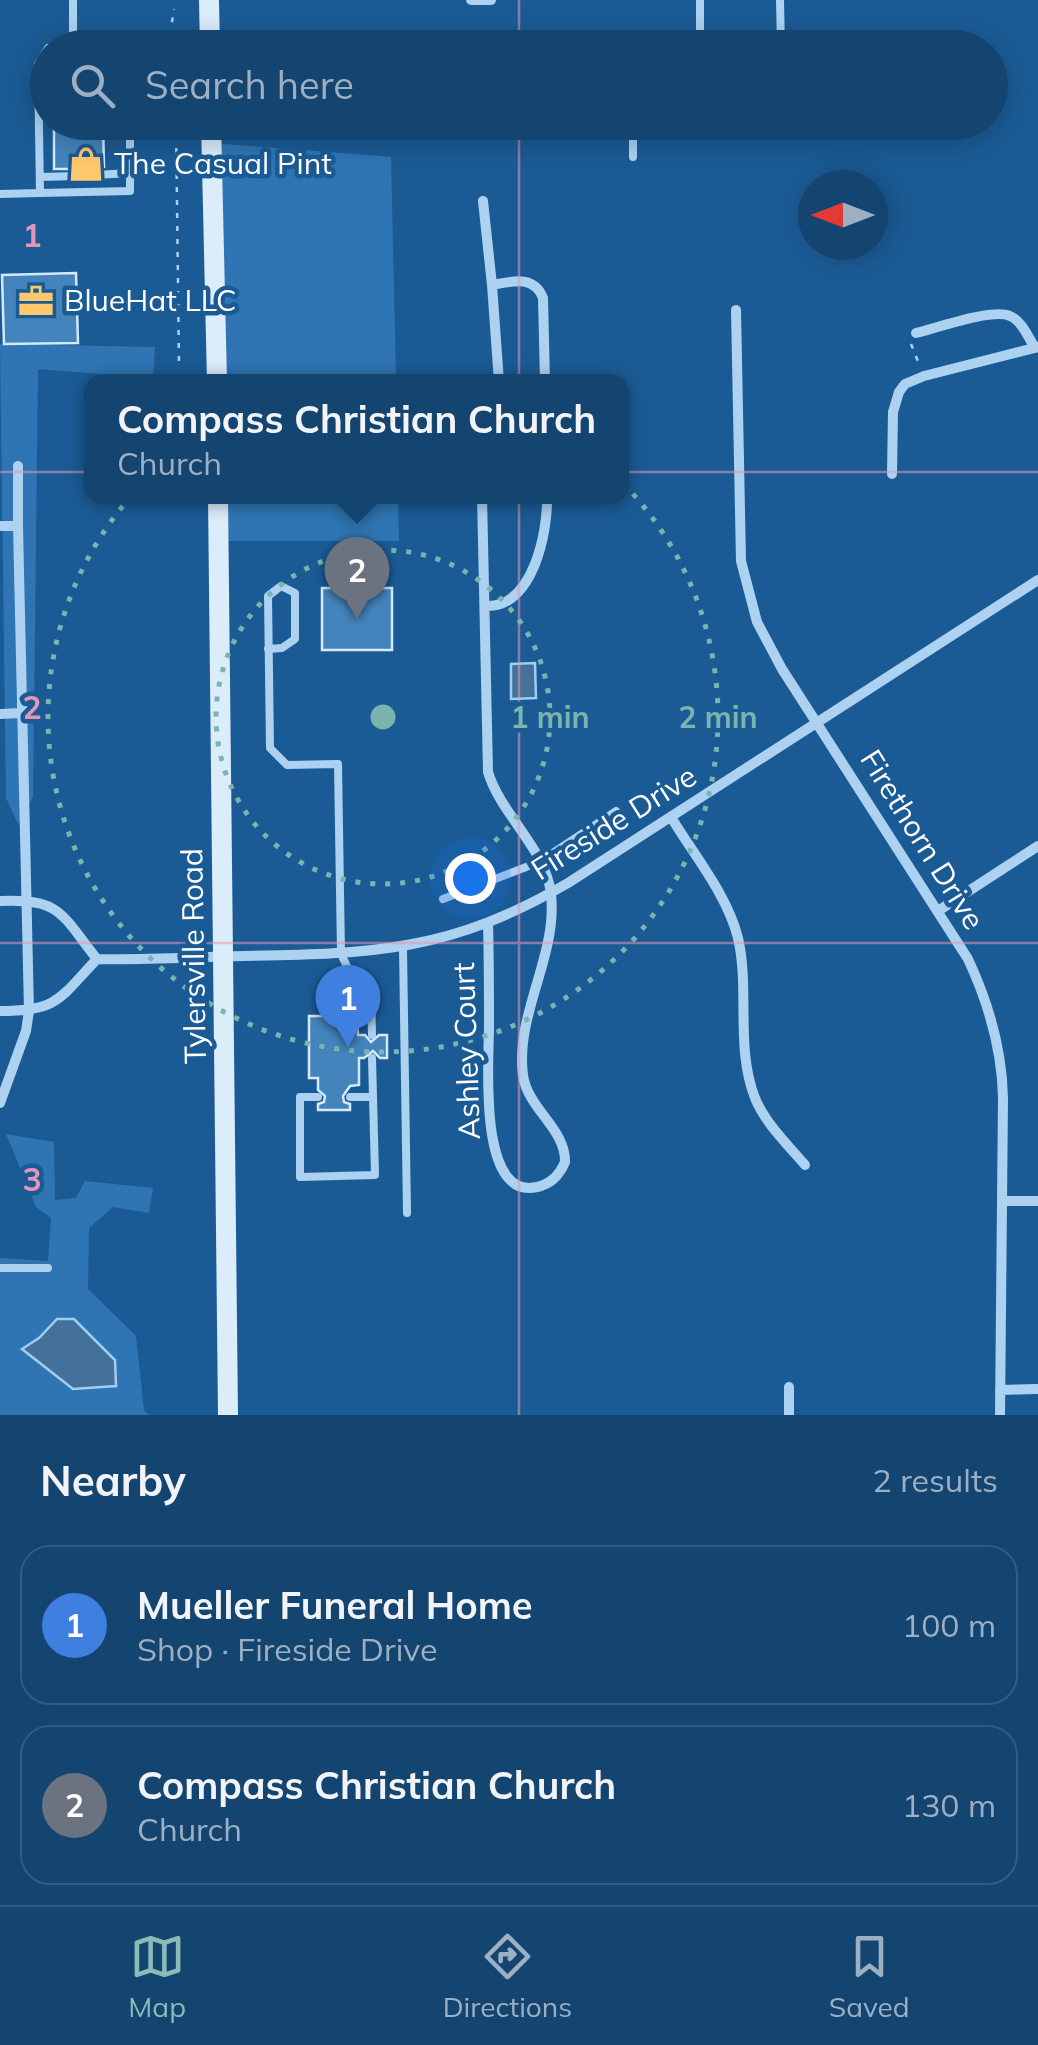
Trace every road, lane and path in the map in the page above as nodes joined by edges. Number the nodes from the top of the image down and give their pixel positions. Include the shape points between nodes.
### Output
1 (73, 0) edge
2 (209, 0) edge
3 (471, 0) edge
4 (491, 0) edge
5 (700, 0) edge
6 (780, 0) edge
7 (174, 9) dead end
8 (72, 30) edge
9 (171, 30) edge
10 (210, 30) edge
11 (700, 30) edge
12 (781, 30) edge
13 (39, 140) edge
14 (130, 140) edge
15 (176, 140) edge
16 (211, 140) edge
17 (633, 140) edge
18 (633, 156) dead end
19 (130, 173) junction
20 (96, 175) dead end
21 (40, 176) junction
22 (76, 176) dead end
23 (40, 193) junction
24 (0, 194) edge
25 (484, 201) dead end
26 (492, 285) junction
27 (736, 310) dead end
28 (916, 333) joint
29 (1036, 347) edge
30 (179, 365) dead end
31 (217, 374) edge
32 (498, 374) edge
33 (545, 374) edge
34 (924, 376) junction
35 (18, 466) dead end
36 (892, 474) dead end
37 (218, 504) edge
38 (482, 504) edge
39 (547, 504) edge
40 (0, 526) edge
41 (18, 526) junction
42 (1038, 580) edge
43 (486, 606) junction
44 (268, 649) junction
45 (0, 714) edge
46 (20, 714) junction
47 (818, 723) junction
48 (616, 811) dead end
49 (671, 816) junction
50 (1038, 846) edge
51 (539, 862) junction
52 (551, 893) junction
53 (444, 899) dead end
54 (24, 900) junction
55 (0, 901) edge
56 (938, 911) junction
57 (488, 924) junction
58 (404, 948) junction
59 (341, 954) junction
60 (224, 956) junction
61 (96, 958) junction
62 (29, 1011) junction
63 (0, 1012) edge
64 (372, 1035) dead end
65 (372, 1058) dead end
66 (373, 1096) junction
67 (318, 1097) dead end
68 (350, 1097) dead end
69 (0, 1102) edge
70 (806, 1165) dead end
71 (1002, 1201) junction
72 (1038, 1202) edge
73 (407, 1213) dead end
74 (0, 1268) edge
75 (48, 1268) dead end
76 (789, 1388) dead end
77 (1038, 1389) edge
78 (1000, 1390) junction
79 (228, 1415) edge
80 (789, 1415) edge
81 (1000, 1415) edge

1 - 8 lane
2 - 10 main road
3 - 4 street
5 - 11 lane
6 - 12 lane
7 - 9 path
13 - 21 lane
14 - 19 lane
15 - 30 path
16 - 31 main road
17 - 18 lane
19 - 20 lane
19 - 23 lane via 130,190
21 - 22 lane
21 - 23 lane
23 - 24 lane
25 - 26 street
26 - 32 street
26 - 33 street via 521,281 540,288
27 - 47 street, Firethorn Drive via 738,530 747,592 767,641
28 - 29 street via 1008,314
28 - 34 path via 911,344
29 - 34 street
34 - 36 street via 905,384 894,401
35 - 41 street
37 - 60 main road, Tylersville Road
38 - 43 street
39 - 43 street via 545,538 523,585 506,601
40 - 41 street
41 - 46 street
42 - 47 street, Fireside Drive
43 - 51 street via 488,772
44 - 44 lane via 268,596 281,586 295,593 295,639
44 - 59 lane via 270,748 287,765 338,764
45 - 46 street
46 - 54 street
47 - 49 street, Fireside Drive
47 - 56 street, Firethorn Drive
48 - 51 lane
49 - 52 street, Fireside Drive
49 - 70 street via 736,932 755,1098
50 - 56 street
51 - 52 street
51 - 53 lane
52 - 57 street, Fireside Drive
52 - 57 street, Ashley Court via 522,1070 531,1100 562,1142 566,1162 554,1179 535,1188 508,1177 492,1139
54 - 55 street
54 - 61 street via 48,903
54 - 62 street
56 - 71 street, Firethorn Drive via 981,987 999,1046
57 - 58 street, Fireside Drive
58 - 59 street, Fireside Drive
58 - 73 lane
59 - 60 street, Fireside Drive
59 - 64 lane via 360,993 371,994
60 - 61 street, Fireside Drive
60 - 79 main road, Tylersville Road
61 - 62 street via 55,1005
62 - 63 street
62 - 69 street
65 - 66 lane
66 - 67 lane via 375,1175 300,1177 300,1097
66 - 68 lane
71 - 72 street
71 - 78 street, Firethorn Drive
74 - 75 lane
76 - 80 street
77 - 78 street
78 - 81 street, Firethorn Drive

